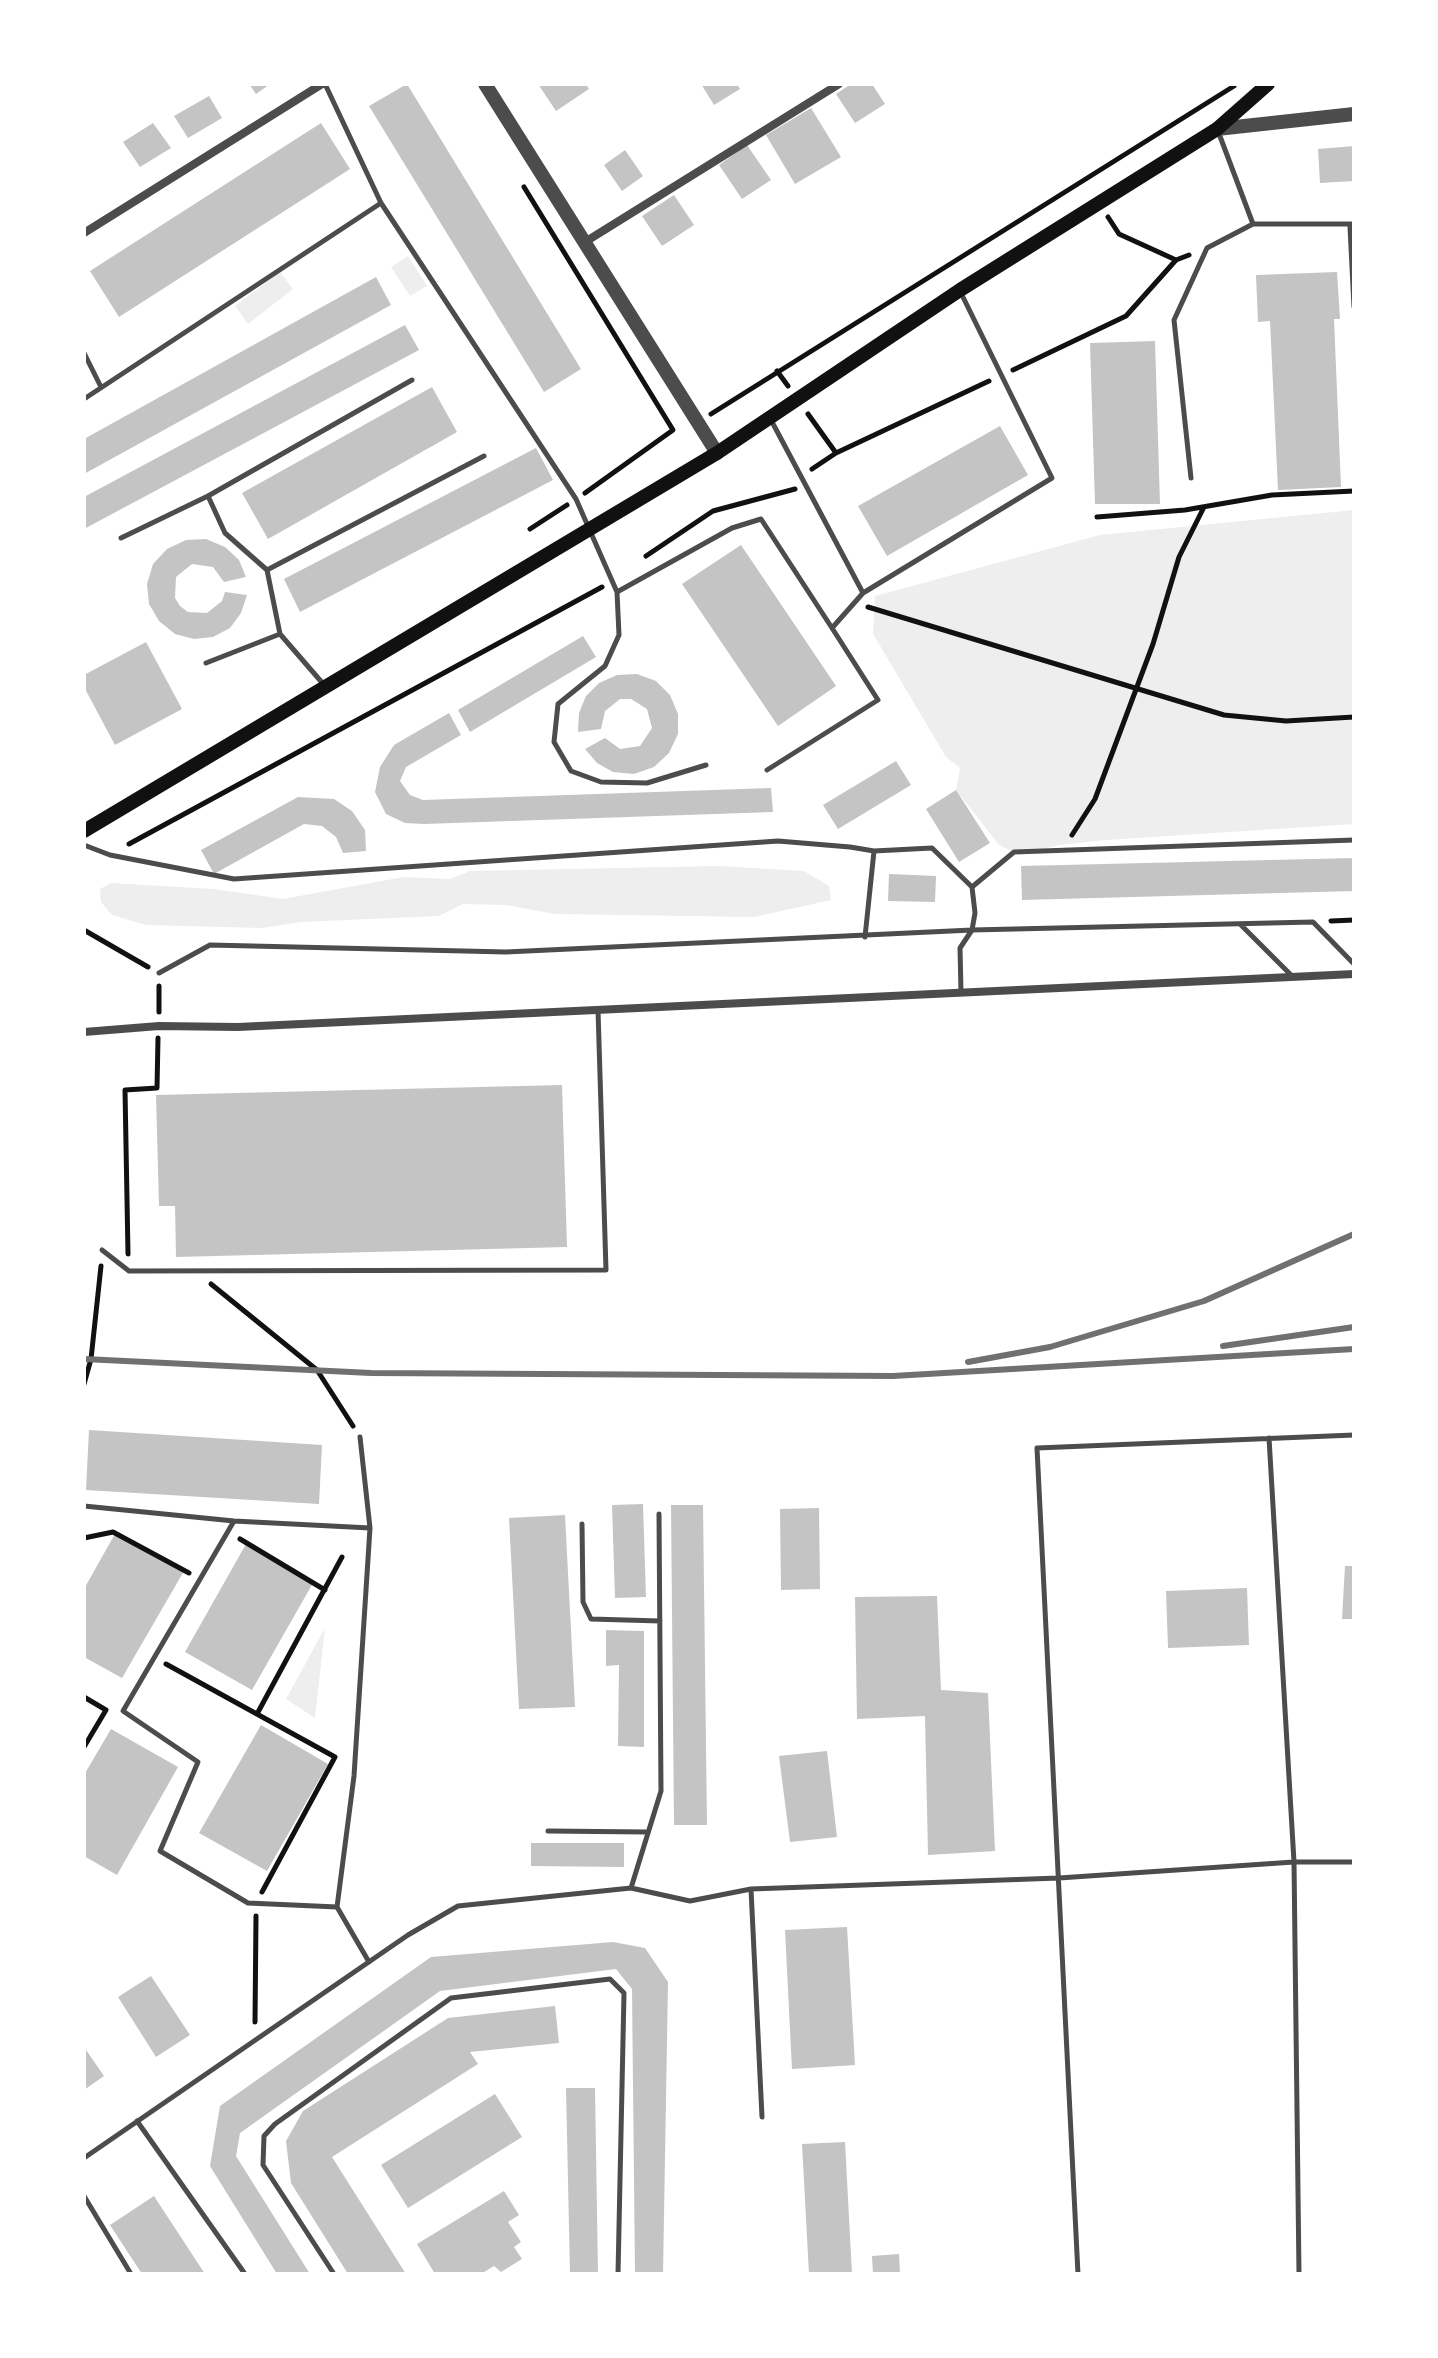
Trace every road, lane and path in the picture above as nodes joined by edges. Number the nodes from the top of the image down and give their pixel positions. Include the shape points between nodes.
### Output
1 (324, 84) edge
2 (485, 84) edge
3 (839, 84) edge
4 (1237, 84) edge
5 (1268, 84) edge
6 (1354, 114) edge
7 (1217, 129) junction
8 (518, 177) dead end
9 (1081, 181) junction
10 (381, 203) junction
11 (1098, 203) junction
12 (1253, 224) junction
13 (1352, 225) edge
14 (84, 233) edge
15 (585, 242) junction
16 (1176, 260) dead end
17 (960, 290) junction
18 (1354, 307) edge
19 (84, 353) edge
20 (412, 380) dead end
21 (101, 387) junction
22 (84, 399) edge
23 (770, 419) junction
24 (699, 421) junction
25 (673, 430) junction
26 (717, 453) junction
27 (836, 453) dead end
28 (484, 456) dead end
29 (1191, 478) dead end
30 (803, 480) junction
31 (1351, 492) edge
32 (208, 496) junction
33 (576, 499) junction
34 (1354, 499) edge
35 (1204, 507) junction
36 (1097, 517) dead end
37 (530, 529) dead end
38 (589, 530) junction
39 (121, 538) dead end
40 (267, 570) junction
41 (612, 579) junction
42 (617, 592) junction
43 (863, 593) junction
44 (854, 602) junction
45 (832, 628) junction
46 (280, 634) junction
47 (206, 663) dead end
48 (1136, 685) junction
49 (326, 687) junction
50 (1354, 717) edge
51 (706, 765) dead end
52 (767, 770) dead end
53 (84, 831) edge
54 (1354, 840) edge
55 (84, 845) edge
56 (1062, 850) junction
57 (874, 851) junction
58 (110, 855) junction
59 (972, 887) junction
60 (1239, 923) junction
61 (84, 930) edge
62 (972, 930) junction
63 (865, 937) junction
64 (1354, 964) edge
65 (159, 973) junction
66 (1354, 974) edge
67 (1294, 977) junction
68 (961, 993) junction
69 (598, 1009) junction
70 (159, 1026) junction
71 (84, 1032) edge
72 (102, 1250) joint
73 (193, 1269) junction
74 (129, 1271) junction
75 (84, 1384) edge
76 (1354, 1435) edge
77 (360, 1437) joint
78 (1269, 1438) junction
79 (84, 1506) edge
80 (659, 1514) dead end
81 (234, 1521) junction
82 (582, 1524) dead end
83 (370, 1528) junction
84 (228, 1532) junction
85 (84, 1538) edge
86 (342, 1557) dead end
87 (200, 1579) junction
88 (325, 1590) junction
89 (660, 1621) junction
90 (154, 1658) junction
91 (84, 1697) edge
92 (257, 1714) junction
93 (84, 1747) edge
94 (548, 1831) dead end
95 (647, 1832) junction
96 (1294, 1862) junction
97 (1354, 1862) edge
98 (1059, 1878) junction
99 (631, 1888) junction
100 (751, 1889) junction
101 (256, 1904) junction
102 (337, 1907) junction
103 (369, 1962) junction
104 (254, 2041) junction
105 (762, 2117) dead end
106 (137, 2121) junction
107 (84, 2158) edge
108 (84, 2196) edge
109 (131, 2274) edge
110 (245, 2274) edge
111 (334, 2274) edge
112 (618, 2274) edge
113 (1078, 2274) edge
114 (1299, 2274) edge

1 - 10 lane
1 - 14 street
2 - 15 street
3 - 15 street
4 - 9 path
5 - 7 main road
6 - 7 street
7 - 11 main road
7 - 12 lane
8 - 25 path
9 - 11 path
9 - 24 path
10 - 21 lane
10 - 33 lane
11 - 16 path via 1119,234
11 - 17 main road
12 - 13 lane
12 - 29 lane via 1207,248 1174,320
13 - 18 lane
15 - 24 street
17 - 23 main road
17 - 43 lane via 1052,478
19 - 21 lane
20 - 32 lane
21 - 22 lane
23 - 26 main road
23 - 30 lane
24 - 25 path
24 - 26 street
25 - 33 path
26 - 38 main road
27 - 30 path via 817,463
28 - 40 lane
30 - 41 path via 794,491 713,511
30 - 43 lane
31 - 34 path
31 - 35 path via 1272,495
32 - 39 lane
32 - 40 lane via 225,533
33 - 37 path
33 - 38 lane
35 - 36 path
35 - 48 path via 1179,557
38 - 41 lane
38 - 49 main road
40 - 46 lane
41 - 42 lane
41 - 58 path
42 - 45 lane via 732,528 761,519
42 - 51 lane via 619,635 605,666 558,704 554,742 571,771 601,782 647,783
43 - 44 lane
44 - 45 lane
44 - 48 path
45 - 52 lane via 878,700
46 - 47 lane
46 - 49 lane
48 - 50 path via 1224,715 1286,721
48 - 56 path via 1095,799
49 - 53 main road
54 - 56 lane
55 - 58 lane
56 - 59 lane via 1014,852
57 - 58 lane via 778,841 234,879
57 - 59 lane via 932,848
57 - 63 lane
59 - 62 lane
60 - 62 lane
60 - 64 lane via 1313,922
60 - 67 lane
61 - 65 path
62 - 63 lane
62 - 68 lane via 960,948
63 - 65 lane via 506,952 210,945
65 - 70 path
66 - 67 street
67 - 68 street
68 - 69 street
69 - 70 street via 238,1027
69 - 73 lane via 606,1270
70 - 71 street
70 - 74 path via 157,1088 125,1090
72 - 74 lane
72 - 75 path
73 - 74 lane
73 - 77 path via 317,1370
76 - 78 lane
77 - 83 lane
78 - 96 lane
78 - 98 lane via 1037,1448
79 - 81 lane
80 - 89 lane
81 - 83 lane
81 - 84 lane
82 - 89 lane via 583,1602 591,1619
83 - 102 lane via 354,1776
84 - 87 lane
84 - 88 path
85 - 87 path via 113,1532
86 - 88 path
87 - 90 lane
88 - 92 path
89 - 95 lane via 661,1791
90 - 92 path
90 - 101 lane via 123,1711 198,1762 160,1851
91 - 93 path via 106,1710
92 - 101 path via 335,1757
94 - 95 lane
95 - 99 lane
96 - 97 lane
96 - 98 lane
96 - 114 lane
98 - 100 lane
98 - 113 lane
99 - 100 lane via 690,1901
99 - 103 lane via 458,1906
100 - 105 lane
101 - 102 lane
101 - 104 path
102 - 103 lane
103 - 104 lane
104 - 106 lane
106 - 107 lane
106 - 110 lane
108 - 109 lane
111 - 112 lane via 263,2165 264,2136 275,2124 451,1998 610,1979 624,1993

